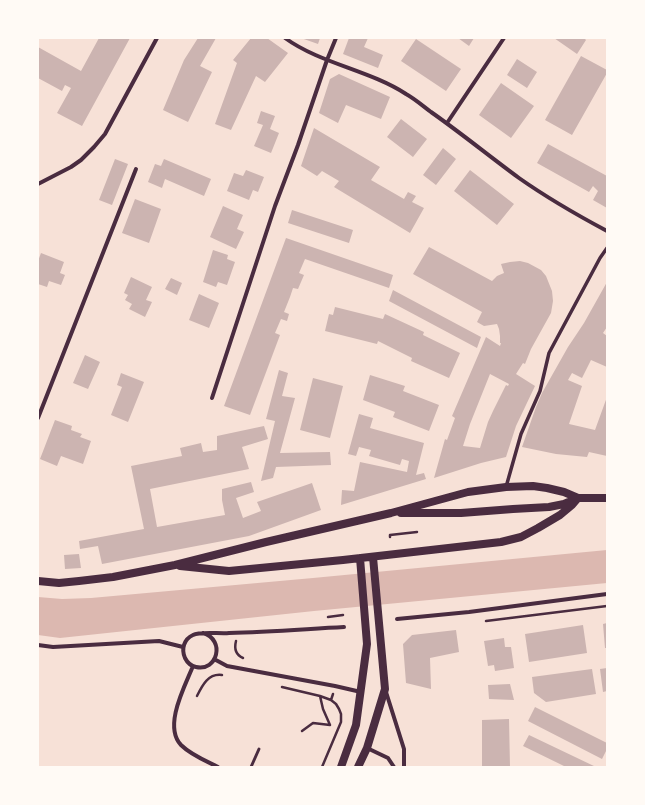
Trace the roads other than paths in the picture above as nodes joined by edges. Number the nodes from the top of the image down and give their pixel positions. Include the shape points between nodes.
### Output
1 (157, 38) edge
2 (285, 38) edge
3 (336, 38) edge
4 (504, 38) edge
5 (327, 60) junction
6 (446, 123) junction
7 (136, 169) dead end
8 (38, 184) edge
9 (607, 231) edge
10 (607, 248) edge
11 (212, 398) dead end
12 (38, 418) edge
13 (506, 487) junction
14 (578, 498) junction
15 (607, 498) edge
16 (391, 513) junction
17 (373, 561) junction
18 (360, 562) junction
19 (175, 566) junction
20 (38, 581) edge
21 (607, 594) edge
22 (397, 619) dead end
23 (344, 627) dead end
24 (203, 634) junction
25 (38, 646) edge
26 (183, 647) junction
27 (214, 659) junction
28 (193, 666) junction
29 (385, 689) junction
30 (361, 692) junction
31 (367, 748) junction
32 (260, 749) dead end
33 (218, 767) edge
34 (251, 767) edge
35 (341, 767) edge
36 (358, 767) edge
37 (394, 767) edge
38 (404, 767) edge

1 - 8 street via 105,134 81,160
2 - 5 street
3 - 5 street
4 - 6 street
5 - 6 street via 407,94
5 - 11 street via 275,206
6 - 9 street via 543,194
7 - 12 street
10 - 13 street via 549,353 540,391 520,434
13 - 14 main road via 547,488
13 - 16 main road via 468,492
14 - 15 main road
14 - 16 main road via 549,507 461,514
14 - 17 main road via 560,515 521,537
16 - 19 main road
17 - 18 main road
17 - 29 main road
18 - 19 main road via 229,571
18 - 30 main road via 367,644
19 - 20 main road via 79,581
21 - 22 street
23 - 24 street
24 - 26 street via 192,635
24 - 27 street via 210,636 215,642 217,652
25 - 26 street via 159,640
26 - 28 street via 185,658
27 - 28 street via 205,667
27 - 30 street via 227,666
28 - 33 street via 176,712 176,737 185,748
29 - 31 main road
29 - 38 street via 404,749
30 - 35 main road via 356,725
31 - 36 main road
31 - 37 street via 388,758
32 - 34 lane

